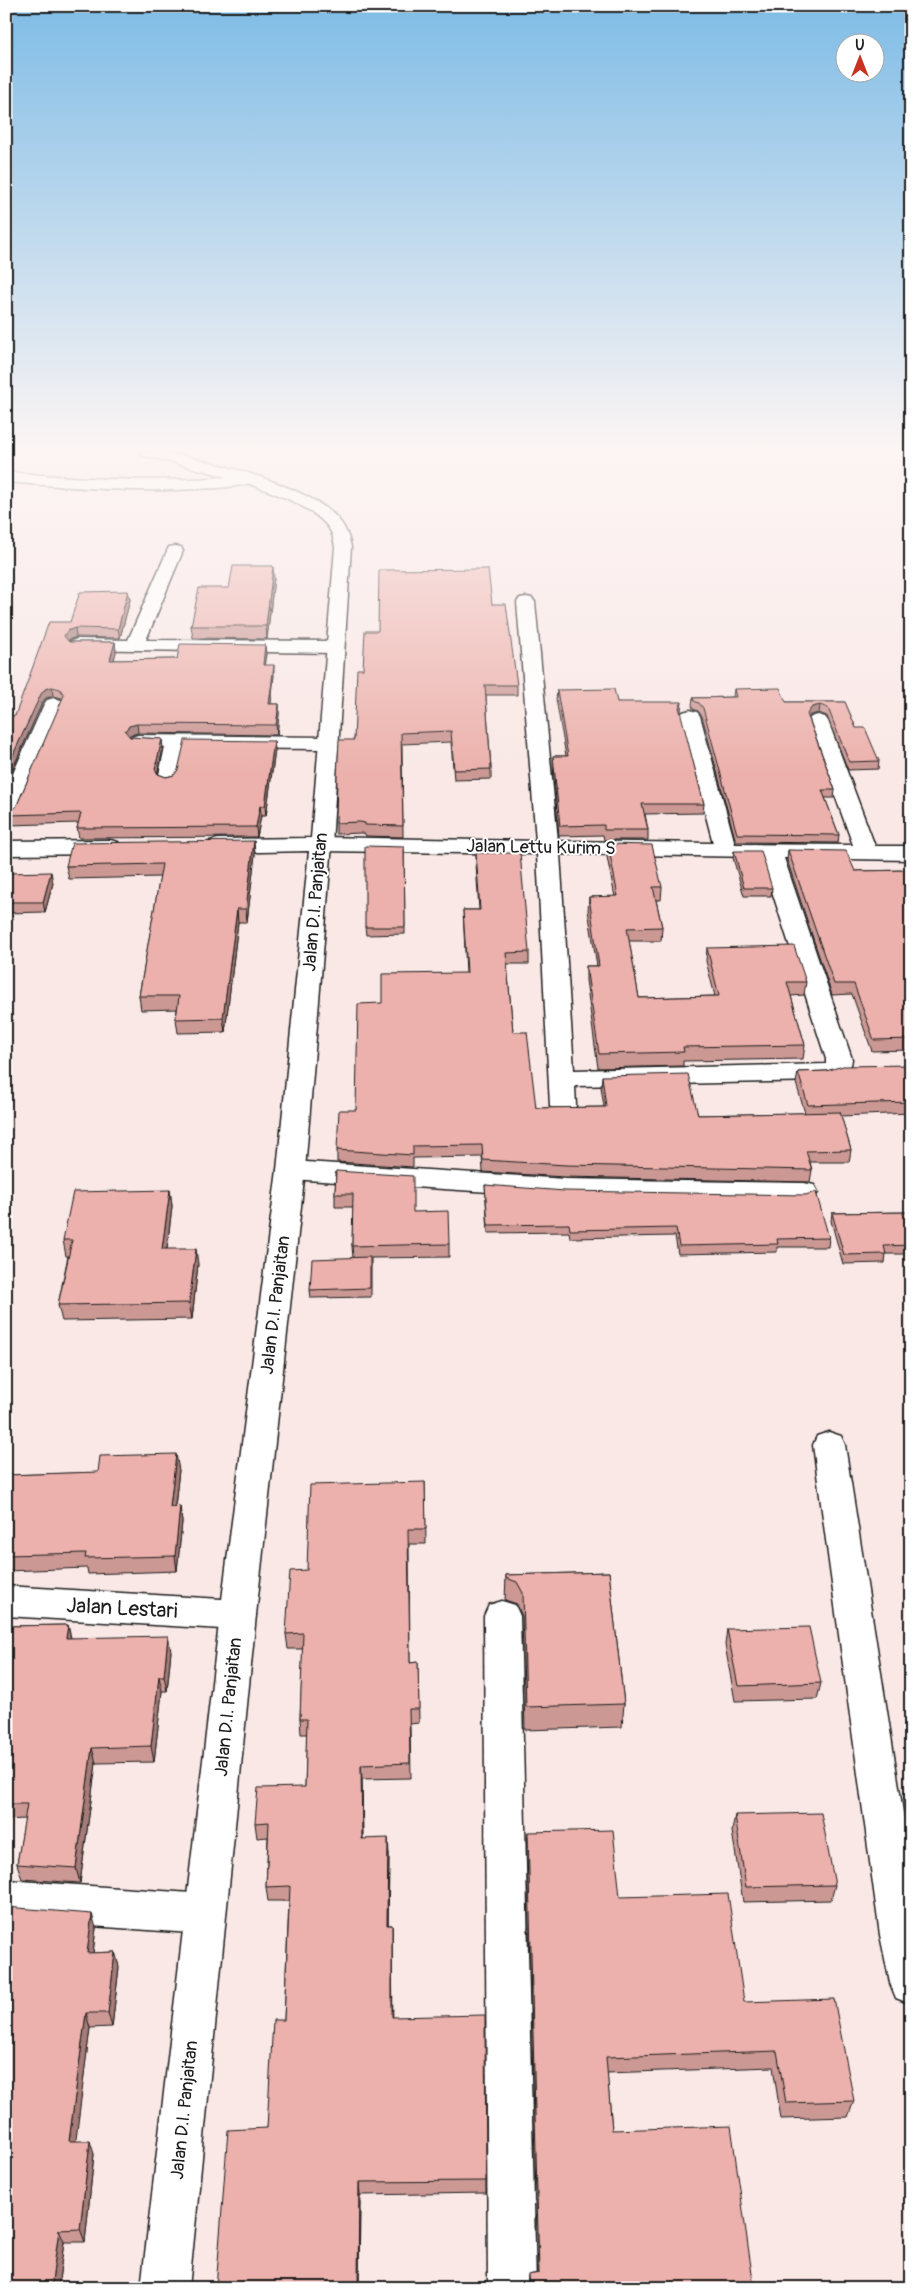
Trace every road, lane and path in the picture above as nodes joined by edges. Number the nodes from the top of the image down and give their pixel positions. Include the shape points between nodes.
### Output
1 (171, 559) edge
2 (342, 559) edge
3 (526, 602) dead end
4 (76, 645) edge
5 (135, 646) junction
6 (336, 647) junction
7 (54, 704) dead end
8 (690, 716) dead end
9 (818, 721) dead end
10 (138, 741) edge
11 (176, 741) junction
12 (329, 743) junction
13 (168, 779) edge
14 (6, 814) edge
15 (321, 844) junction
16 (134, 846) edge
17 (193, 846) edge
18 (548, 847) junction
19 (6, 848) edge
20 (725, 849) junction
21 (770, 850) junction
22 (866, 852) junction
23 (911, 853) edge
24 (865, 1067) edge
25 (838, 1068) junction
26 (562, 1078) junction
27 (563, 1106) edge
28 (291, 1170) junction
29 (804, 1192) dead end
30 (829, 1445) dead end
31 (6, 1601) edge
32 (238, 1615) junction
33 (502, 1616) dead end
34 (6, 1900) edge
35 (205, 1914) junction
36 (911, 1983) edge
37 (165, 2288) edge
38 (512, 2288) edge

1 - 5 street
2 - 6 street, Jalan D.I. Panjaitan
3 - 18 street
4 - 5 street
5 - 6 street
6 - 12 street, Jalan D.I. Panjaitan
7 - 14 street
8 - 20 street
9 - 22 street
10 - 11 street
11 - 12 street
11 - 13 street
12 - 15 street, Jalan D.I. Panjaitan
15 - 17 street, Jalan Lettu Kurim S
15 - 18 street, Jalan Lettu Kurim S
15 - 28 street, Jalan D.I. Panjaitan
16 - 19 street
18 - 20 street, Jalan Lettu Kurim S
18 - 26 street
20 - 21 street, Jalan Lettu Kurim S
21 - 22 street, Jalan Lettu Kurim S
21 - 25 street via 839,1059
22 - 23 street, Jalan Lettu Kurim S
24 - 25 street
25 - 26 street via 824,1073
26 - 27 street
28 - 29 street via 565,1188
28 - 32 street, Jalan D.I. Panjaitan
30 - 36 street via 901,1935
31 - 32 street, Jalan Lestari
32 - 35 street, Jalan D.I. Panjaitan
33 - 38 street
34 - 35 street
35 - 37 street, Jalan D.I. Panjaitan

